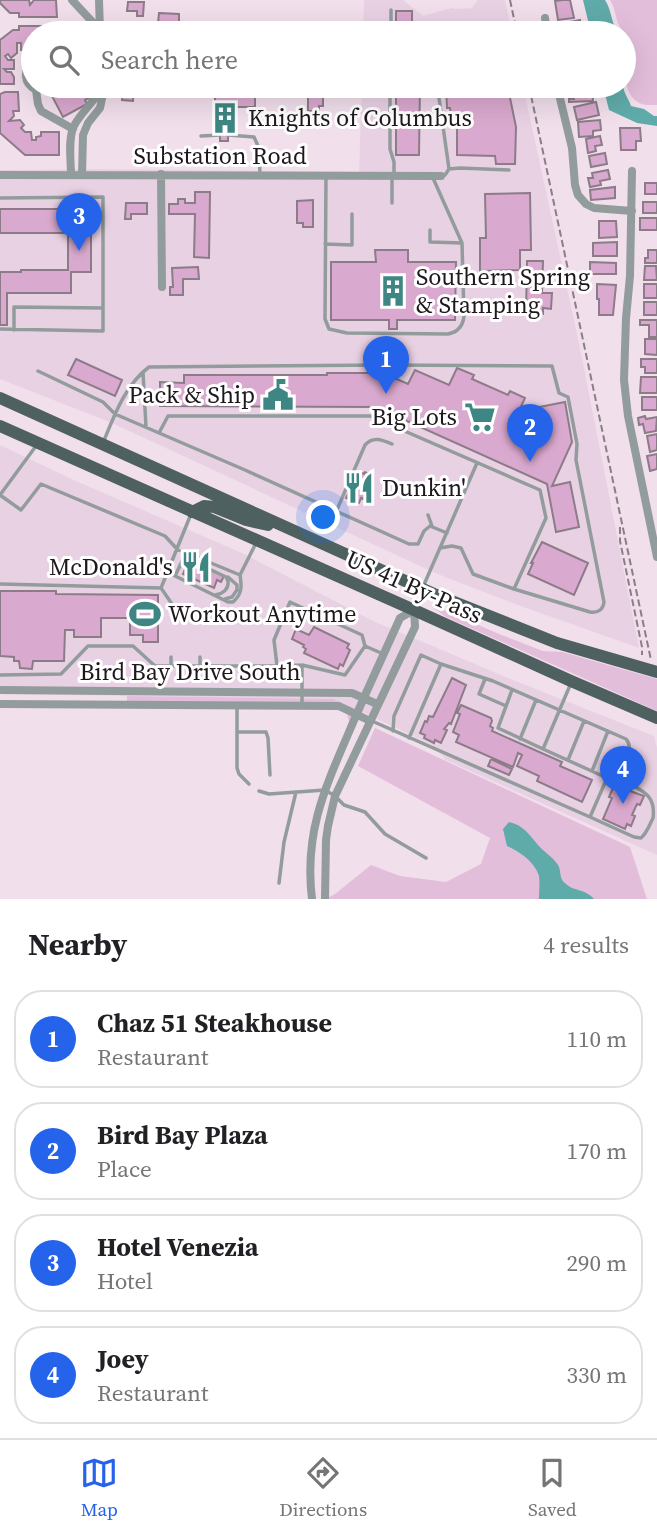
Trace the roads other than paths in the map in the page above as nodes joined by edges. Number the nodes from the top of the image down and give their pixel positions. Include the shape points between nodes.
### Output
1 (72, 0) edge
2 (99, 0) edge
3 (391, 10) dead end
4 (91, 21) edge
5 (100, 21) edge
6 (391, 21) edge
7 (38, 98) edge
8 (96, 98) edge
9 (102, 98) edge
10 (390, 98) edge
11 (439, 98) edge
12 (560, 98) edge
13 (73, 129) junction
14 (220, 135) dead end
15 (228, 135) dead end
16 (201, 136) dead end
17 (449, 169) junction
18 (509, 170) dead end
19 (632, 171) dead end
20 (161, 174) junction
21 (0, 175) edge
22 (71, 175) junction
23 (82, 175) junction
24 (260, 175) junction
25 (326, 175) junction
26 (393, 176) junction
27 (436, 176) junction
28 (0, 198) edge
29 (391, 203) dead end
30 (632, 211) junction
31 (352, 214) dead end
32 (430, 230) dead end
33 (462, 243) junction
34 (325, 244) junction
35 (162, 287) dead end
36 (103, 308) junction
37 (0, 330) edge
38 (14, 330) junction
39 (38, 371) dead end
40 (143, 372) junction
41 (0, 398) edge
42 (114, 414) junction
43 (50, 421) junction
44 (0, 426) edge
45 (146, 428) junction
46 (159, 433) junction
47 (38, 444) junction
48 (392, 444) dead end
49 (102, 445) junction
50 (478, 462) junction
51 (192, 512) junction
52 (336, 512) junction
53 (428, 515) dead end
54 (432, 526) junction
55 (289, 528) junction
56 (447, 533) junction
57 (257, 541) junction
58 (440, 548) junction
59 (177, 550) junction
60 (185, 555) junction
61 (657, 557) edge
62 (167, 572) junction
63 (221, 573) junction
64 (240, 575) junction
65 (175, 576) junction
66 (0, 584) edge
67 (161, 588) junction
68 (423, 589) junction
69 (513, 589) junction
70 (213, 595) junction
71 (223, 600) junction
72 (172, 604) dead end
73 (414, 610) junction
74 (365, 646) junction
75 (383, 654) junction
76 (171, 657) dead end
77 (200, 657) dead end
78 (441, 664) junction
79 (171, 666) junction
80 (200, 666) junction
81 (277, 666) junction
82 (302, 666) junction
83 (657, 672) edge
84 (0, 675) edge
85 (485, 678) junction
86 (571, 681) junction
87 (0, 690) edge
88 (512, 690) junction
89 (68, 691) junction
90 (302, 692) junction
91 (364, 698) junction
92 (536, 700) junction
93 (0, 704) edge
94 (68, 704) junction
95 (377, 704) junction
96 (237, 706) junction
97 (302, 706) junction
98 (506, 706) junction
99 (559, 710) junction
100 (357, 713) junction
101 (657, 718) edge
102 (370, 720) junction
103 (584, 721) junction
104 (393, 731) junction
105 (608, 731) junction
106 (237, 732) junction
107 (409, 738) junction
108 (520, 739) junction
109 (543, 749) junction
110 (568, 760) junction
111 (592, 771) junction
112 (270, 775) dead end
113 (618, 775) junction
114 (607, 778) junction
115 (249, 784) dead end
116 (325, 790) junction
117 (259, 792) dead end
118 (296, 792) junction
119 (335, 796) junction
120 (590, 817) junction
121 (426, 858) dead end
122 (279, 883) dead end
123 (312, 899) edge
124 (325, 899) edge

1 - 4 street
2 - 5 street
3 - 6 lane
7 - 13 street via 41,111
8 - 13 street
9 - 23 street via 83,135
10 - 26 lane
11 - 17 lane
12 - 30 street via 578,195 594,208
13 - 22 street
14 - 16 lane
15 - 24 lane via 254,137
17 - 18 lane
17 - 27 lane
19 - 30 street
20 - 23 street, Substation Road
20 - 24 street, Substation Road
20 - 35 street
21 - 22 street, Substation Road
22 - 23 street, Substation Road
24 - 25 street, Substation Road
25 - 26 street, Substation Road
25 - 34 lane
26 - 27 street, Substation Road
26 - 29 lane
27 - 33 lane
28 - 36 lane via 103,197
30 - 61 street via 625,395
31 - 34 lane via 352,244
32 - 33 lane via 430,242
33 - 34 lane via 463,320 458,330 448,334 329,329 325,319
36 - 38 lane via 103,331
36 - 38 lane via 14,307
37 - 38 lane
39 - 42 lane via 103,402
40 - 42 lane
40 - 45 lane
40 - 69 lane via 149,367 552,366 559,393 568,397 604,604 600,611 590,612
41 - 43 main road, US 41 By-Pass
42 - 45 lane
42 - 49 lane
43 - 47 main road
43 - 49 main road, US 41 By-Pass
44 - 47 main road, US 41 By-Pass
45 - 46 lane
46 - 50 lane via 168,416 370,416
46 - 52 lane
47 - 51 main road, US 41 By-Pass
47 - 59 lane via 0,495 20,510 41,484 164,536
48 - 52 lane via 374,439 365,445
49 - 55 main road, US 41 By-Pass
50 - 56 lane
50 - 69 lane via 540,490 546,518
51 - 55 main road via 214,507 247,520
51 - 57 main road, US 41 By-Pass
51 - 59 lane
52 - 54 lane via 415,545
53 - 54 lane
54 - 56 lane
55 - 68 main road, US 41 By-Pass
56 - 58 lane
57 - 64 lane
57 - 73 main road, US 41 By-Pass
58 - 68 lane
58 - 69 lane via 463,549 473,574
59 - 60 lane
59 - 62 lane
60 - 63 lane
60 - 64 lane
60 - 65 lane
62 - 65 lane
62 - 67 lane
63 - 70 lane via 228,588
63 - 71 lane via 237,585 232,597
64 - 71 lane via 239,597 233,602
65 - 70 lane
66 - 67 lane
67 - 72 lane
68 - 73 main road
68 - 83 main road, US 41 By-Pass via 557,643
70 - 71 lane
73 - 75 street via 400,618
73 - 86 main road, US 41 By-Pass
73 - 95 street via 415,626
74 - 75 lane
74 - 81 lane via 362,635 290,602 274,640
74 - 82 lane via 345,676
75 - 91 street
76 - 79 lane
77 - 80 lane
78 - 85 lane
78 - 104 lane via 421,655 394,716
78 - 107 lane
79 - 80 lane
79 - 84 lane via 155,666 133,646 88,646 61,674
80 - 81 lane
81 - 82 lane
82 - 90 lane
85 - 88 lane
85 - 98 lane via 479,694
86 - 99 lane
86 - 101 main road, US 41 By-Pass
87 - 89 street, Bird Bay Drive South
88 - 92 lane
88 - 98 lane
89 - 90 street, Bird Bay Drive South
89 - 94 street
90 - 91 street, Bird Bay Drive South via 352,693
90 - 97 lane
91 - 95 street, Bird Bay Drive South
91 - 100 street
92 - 99 lane
92 - 108 lane
93 - 94 street, Bird Bay Drive South
94 - 96 street, Bird Bay Drive South
95 - 102 street
96 - 97 street, Bird Bay Drive South
96 - 106 lane
97 - 100 street, Bird Bay Drive South via 339,706
98 - 108 lane via 498,729
99 - 103 lane
99 - 109 lane
100 - 102 street, Bird Bay Drive South
100 - 116 street
102 - 104 lane
102 - 119 street
103 - 105 lane
103 - 110 lane
104 - 107 lane
105 - 111 lane
105 - 113 lane via 630,744
106 - 112 lane via 266,732
106 - 115 lane via 237,768
107 - 120 lane
108 - 109 lane
109 - 110 lane
110 - 111 lane
111 - 114 lane
113 - 114 lane
113 - 120 lane via 654,798 655,811 645,834 634,837
114 - 120 lane
116 - 118 lane
116 - 119 lane
116 - 123 street via 312,837
117 - 118 lane
118 - 122 lane
119 - 121 lane via 344,805 365,812 385,834
119 - 124 street via 327,833

